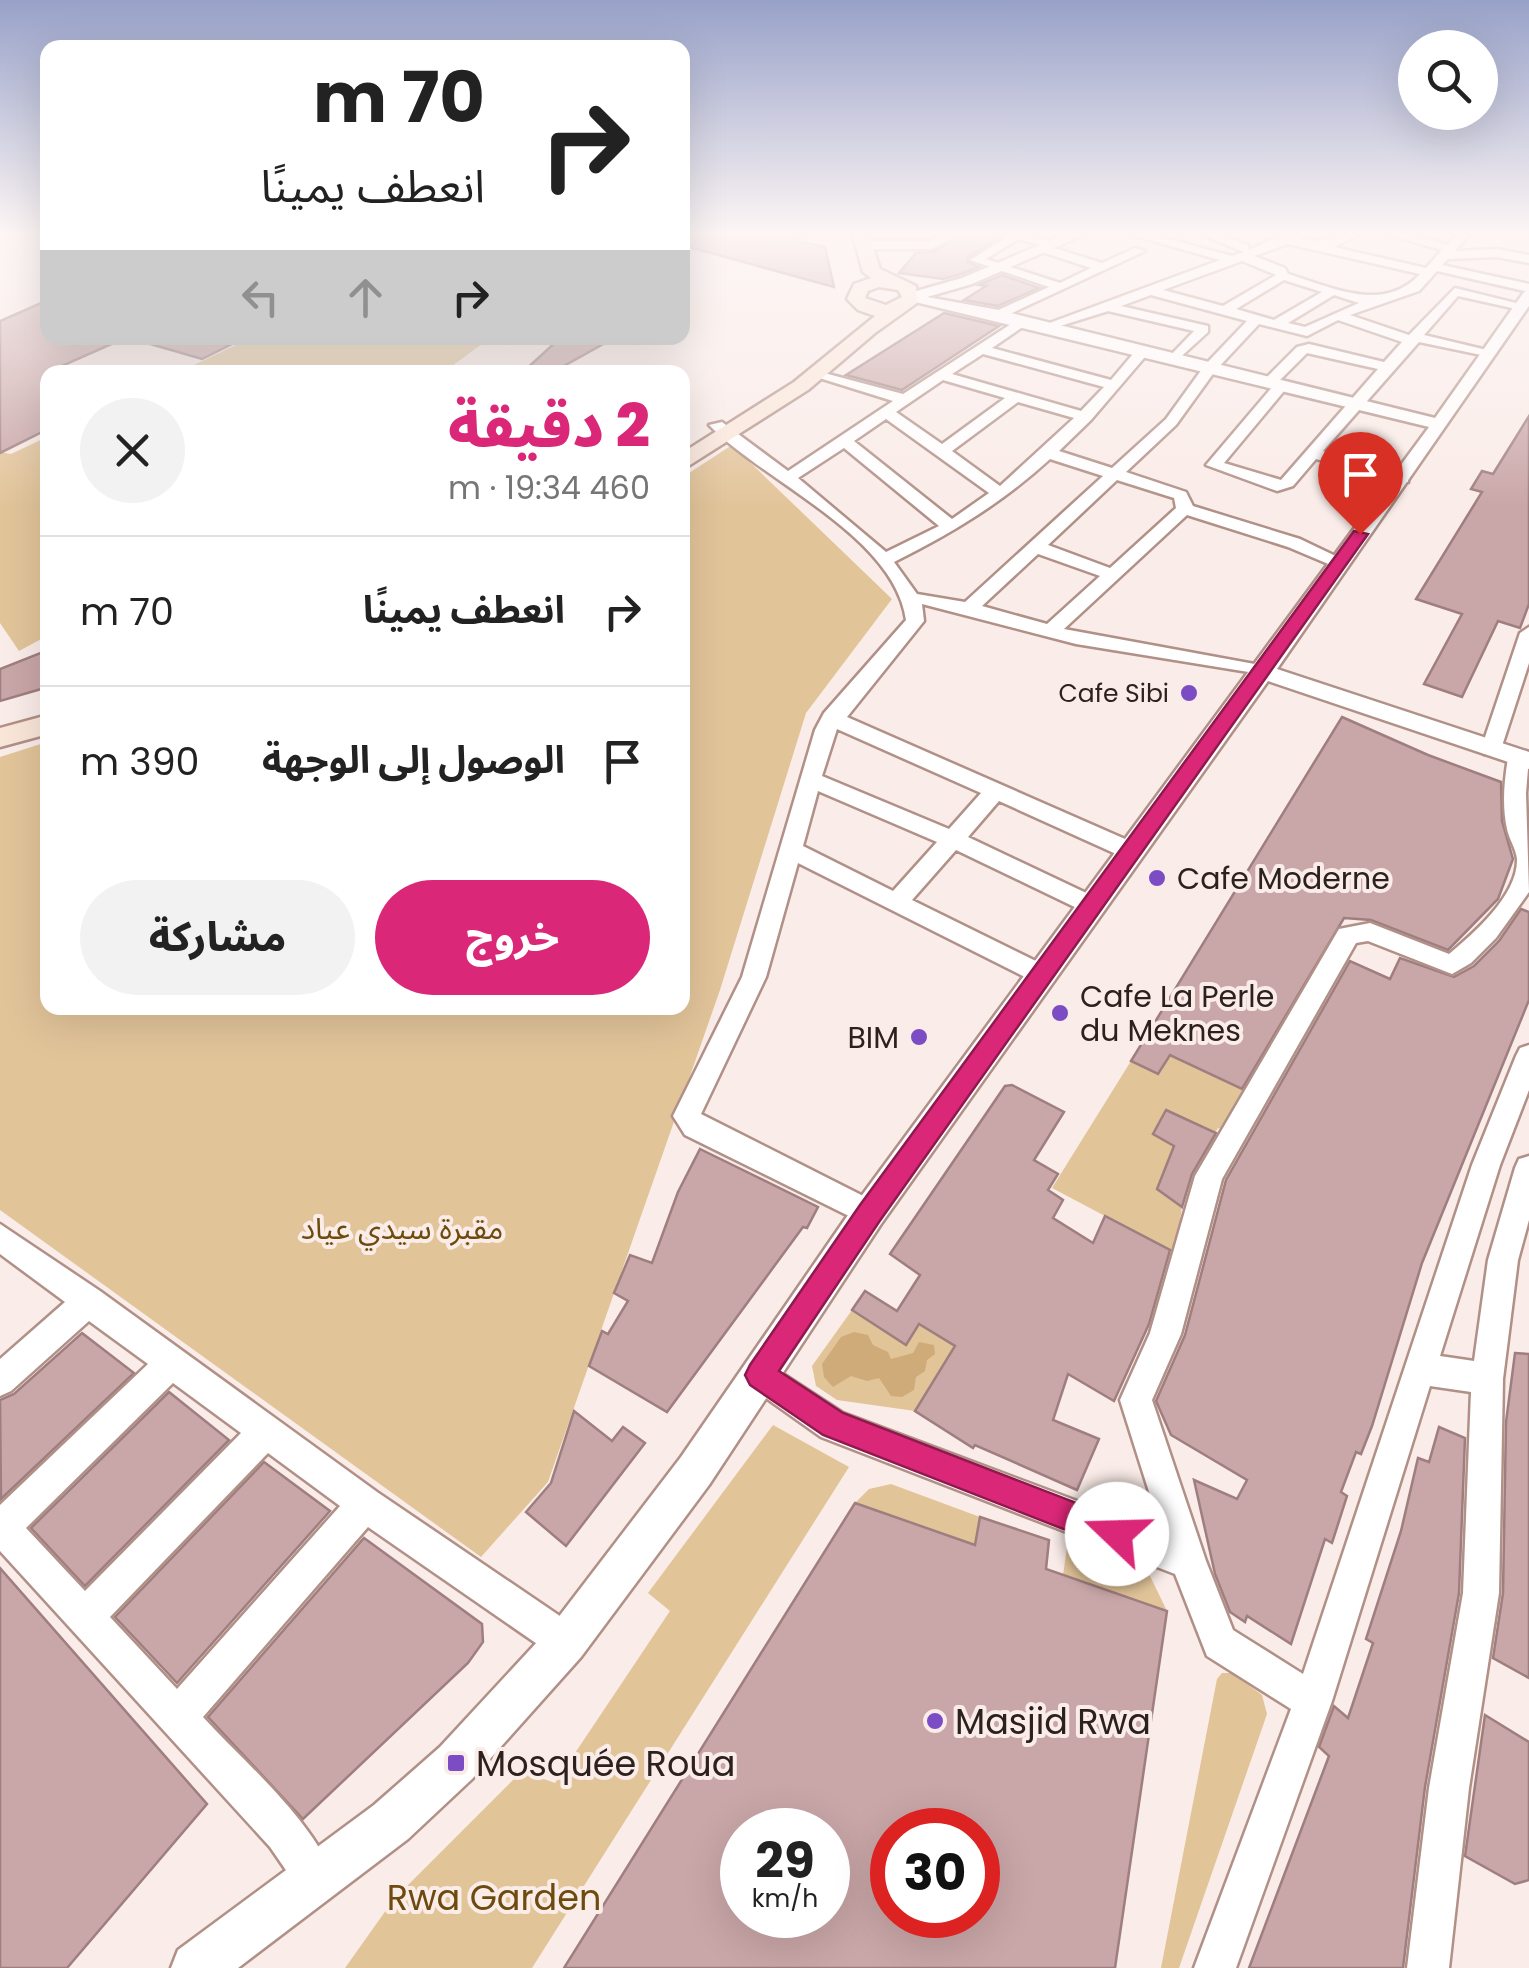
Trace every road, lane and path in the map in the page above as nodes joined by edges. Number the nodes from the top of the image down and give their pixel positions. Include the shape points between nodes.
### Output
1 (848, 324) edge
2 (873, 324) edge
3 (1018, 324) edge
4 (1033, 324) edge
5 (1058, 324) edge
6 (1185, 324) edge
7 (1252, 324) edge
8 (1275, 324) edge
9 (1322, 324) edge
10 (1366, 324) edge
11 (1428, 324) edge
12 (1507, 324) edge
13 (1049, 328) junction
14 (1415, 339) junction
15 (981, 349) junction
16 (1143, 351) junction
17 (1486, 354) junction
18 (1174, 358) junction
19 (1388, 367) junction
20 (1210, 368) junction
21 (818, 373) junction
22 (942, 376) junction
23 (1276, 383) junction
24 (1114, 385) junction
25 (1016, 398) junction
26 (1354, 403) junction
27 (897, 406) junction
28 (1086, 417) junction
29 (1438, 424) junction
30 (724, 430) junction
31 (845, 441) junction
32 (690, 444) edge
33 (941, 452) junction
34 (1046, 452) junction
35 (1312, 453) junction
36 (690, 458) edge
37 (1116, 474) junction
38 (788, 478) junction
39 (1402, 479) junction
40 (1002, 495) junction
41 (1184, 509) junction
42 (952, 527) junction
43 (1037, 547) junction
44 (884, 560) junction
45 (1338, 562) junction
46 (1110, 574) junction
47 (914, 599) junction
48 (967, 610) junction
49 (1050, 632) junction
50 (1529, 633) edge
51 (1260, 671) junction
52 (40, 709) edge
53 (831, 718) junction
54 (0, 721) edge
55 (40, 726) edge
56 (0, 738) edge
57 (1513, 756) edge
58 (810, 780) junction
59 (996, 790) junction
60 (954, 840) junction
61 (790, 850) junction
62 (1133, 852) junction
63 (1529, 863) edge
64 (897, 902) junction
65 (1093, 906) junction
66 (1043, 976) junction
67 (1529, 1056) edge
68 (1529, 1168) edge
69 (869, 1214) junction
70 (0, 1237) edge
71 (90, 1301) junction
72 (172, 1362) junction
73 (1420, 1368) junction
74 (760, 1375) junction
75 (1488, 1379) junction
76 (0, 1380) edge
77 (265, 1432) junction
78 (364, 1504) junction
79 (1, 1526) edge
80 (1188, 1561) junction
81 (85, 1617) junction
82 (566, 1642) junction
83 (1314, 1701) junction
84 (177, 1718) junction
85 (314, 1878) junction
86 (196, 1968) edge
87 (1215, 1968) edge
88 (1428, 1968) edge

1 - 30 main road
2 - 21 main road
3 - 15 street
4 - 13 street
5 - 13 street
6 - 18 street via 1203,329
7 - 20 street
8 - 9 street via 1307,332
10 - 14 street
11 - 14 street
12 - 17 street
13 - 16 street
14 - 17 street
14 - 19 street
15 - 22 street
15 - 24 street
16 - 18 street
16 - 24 street
17 - 29 street
18 - 20 street
19 - 23 street via 1309,348
19 - 26 street
20 - 23 street
20 - 37 street via 1171,422
21 - 27 street
21 - 30 main road
22 - 25 street
22 - 27 street
23 - 26 street
23 - 35 street via 1214,465 1282,486
24 - 28 street
25 - 28 street
25 - 33 street
26 - 29 street
26 - 35 street
27 - 31 street
27 - 33 street
28 - 34 street
29 - 39 street
30 - 32 main road
30 - 36 main road
30 - 38 street
31 - 38 street
31 - 42 street
33 - 40 street
34 - 37 street
34 - 40 street
35 - 39 street
37 - 41 street via 1180,494
37 - 43 street
38 - 44 street
39 - 45 street
40 - 42 street
41 - 45 street
41 - 46 street
42 - 44 street
43 - 46 street
43 - 48 street
44 - 47 street
45 - 51 street
46 - 49 street
47 - 48 street
47 - 53 street via 915,621 905,637
48 - 49 street
49 - 51 street
50 - 57 street
51 - 57 street
51 - 62 street
52 - 54 main road
53 - 58 street
53 - 59 street
55 - 56 main road
57 - 63 street via 1518,829
58 - 60 street
58 - 61 street
59 - 60 street
59 - 62 street
60 - 64 street
60 - 65 street
61 - 64 street
61 - 69 street via 754,977 687,1116 695,1128
62 - 65 street
63 - 80 street via 1522,887 1490,930 1452,965 1370,932 1348,936 1209,1176 1165,1334 1136,1400
64 - 66 street
65 - 66 street
66 - 69 street
67 - 73 street
68 - 75 street via 1503,1260
69 - 74 street
70 - 71 street
71 - 72 street
71 - 76 street
72 - 77 street
72 - 79 street
73 - 75 street
73 - 83 street
74 - 80 street via 833,1424
74 - 82 street
75 - 88 street via 1481,1593
77 - 78 street
77 - 81 street
78 - 82 street
78 - 84 street
79 - 81 street
80 - 83 street via 1220,1643
81 - 84 street
82 - 85 street via 456,1763
83 - 87 street
84 - 85 street via 284,1834
85 - 86 street

